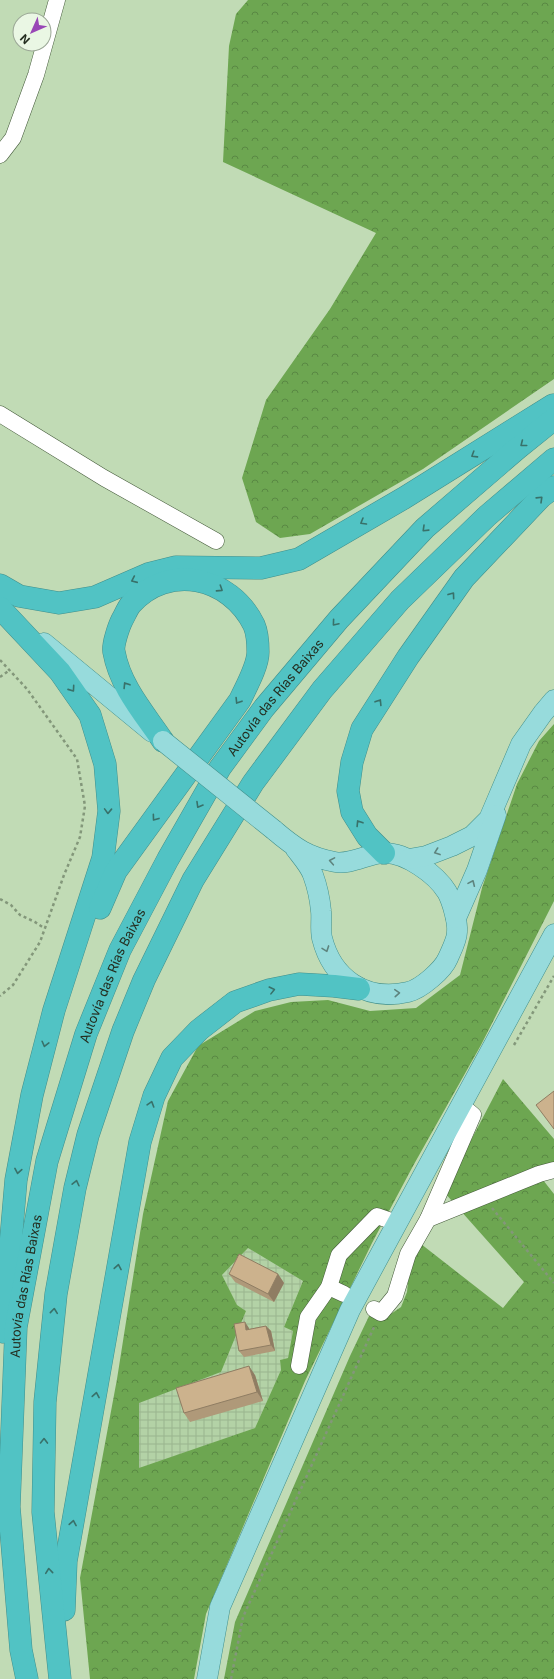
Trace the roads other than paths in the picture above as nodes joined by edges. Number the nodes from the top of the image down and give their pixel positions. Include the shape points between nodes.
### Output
1 (57, 0) edge
2 (0, 156) edge
3 (554, 404) edge
4 (0, 414) edge
5 (554, 419) edge
6 (554, 459) edge
7 (554, 487) edge
8 (216, 541) dead end
9 (0, 585) edge
10 (0, 607) edge
11 (554, 700) edge
12 (163, 741) junction
13 (502, 790) junction
14 (295, 848) junction
15 (384, 853) junction
16 (409, 858) junction
17 (456, 918) junction
18 (554, 934) edge
19 (359, 989) junction
20 (54, 1010) junction
21 (461, 1105) junction
22 (554, 1170) edge
23 (428, 1219) junction
24 (397, 1223) junction
25 (329, 1287) junction
26 (344, 1294) dead end
27 (377, 1311) road end
28 (299, 1366) dead end
29 (0, 1394) edge
30 (0, 1512) edge
31 (14, 1679) edge
32 (27, 1679) edge
33 (60, 1679) edge
34 (207, 1679) edge

1 - 2 street via 36,75 13,138
3 -> 9 highway via 299,560 261,568 176,567 148,574 95,597 60,603 19,596
4 - 8 street via 104,478
5 -> 32 highway, Autovía das Rías Baixas via 425,528 339,619 264,708 220,768 120,950 86,1034 47,1161 16,1327 9,1507 21,1650
33 -> 6 highway via 43,1512 45,1402 56,1294 75,1188 88,1135 129,1017 144,980 193,880 253,783 322,690 400,600 487,516
15 -> 7 highway via 367,836 352,812 348,791 352,762 362,729 408,656 464,578 541,497
10 - 12 main road
10 -> 20 highway via 60,672 90,716 105,764 109,810 103,858
11 - 13 main road via 521,744
12 - 14 main road, bridge
12 -> 20 highway via 123,681 113,650 120,624 130,605 145,592 164,583 184,579 204,581 217,587 239,604 254,626 258,653 251,677 240,700 116,871
13 -> 16 main road via 489,819 472,836 426,856
17 -> 13 main road via 495,820
15 -> 14 main road via 337,862 317,858
14 -> 19 main road via 313,875 321,911 322,936 329,958 340,975
15 - 16 main road
16 - 17 main road via 428,872 446,891
19 -> 17 main road via 382,994 409,992 431,980 448,960 458,933
18 - 21 main road
33 -> 19 highway via 66,1561 140,1142 154,1096 172,1058 199,1030 235,1002 298,984
20 -> 29 highway via 32,1095 16,1180 3,1325
21 - 23 street via 473,1115
21 - 24 main road
22 - 23 street via 538,1174
23 - 27 street via 408,1254 395,1296
24 - 25 street via 377,1216 339,1255
24 - 34 main road via 350,1310 220,1607
25 - 26 street
25 - 28 street via 308,1317
30 - 31 highway

